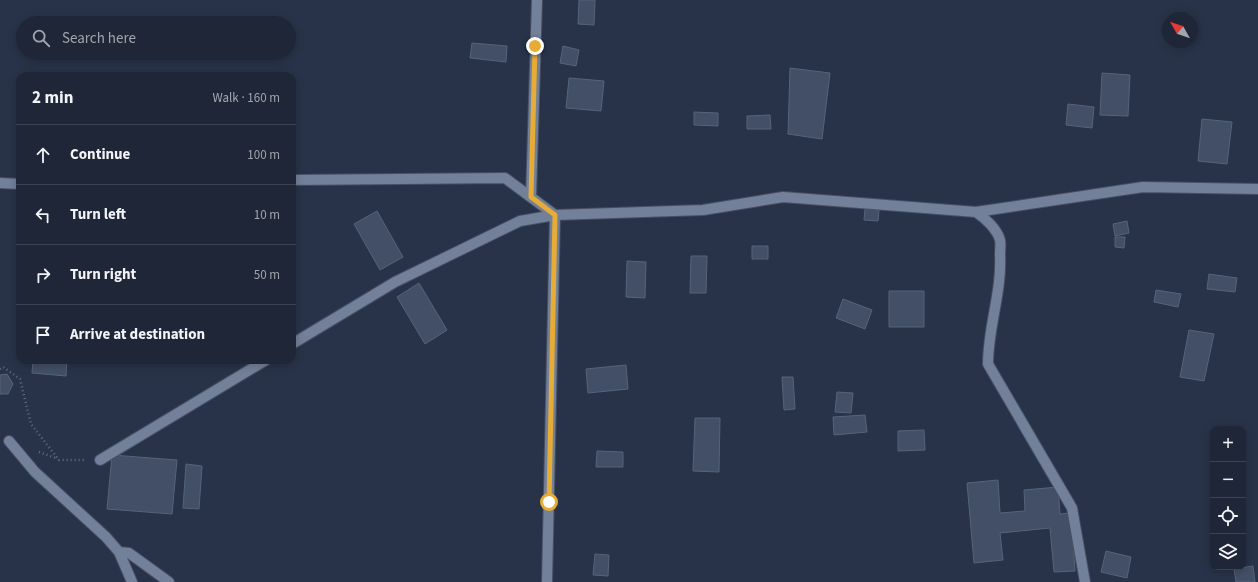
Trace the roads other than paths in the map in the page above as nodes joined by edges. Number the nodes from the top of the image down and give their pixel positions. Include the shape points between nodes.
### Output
1 (537, 0) edge
2 (296, 180) edge
3 (0, 183) edge
4 (16, 184) edge
5 (1258, 189) edge
6 (531, 197) junction
7 (976, 212) junction
8 (555, 215) junction
9 (296, 342) edge
10 (259, 364) edge
11 (9, 441) dead end
12 (100, 460) road end
13 (119, 552) junction
14 (132, 582) edge
15 (169, 582) edge
16 (547, 582) edge
17 (1085, 582) edge

1 - 6 street
2 - 6 street via 505,178
3 - 4 street
5 - 7 street via 1143,187
6 - 8 street
7 - 8 street via 783,197 703,210
7 - 17 street via 987,220 1000,239 1001,266 988,348 988,364 1072,508
8 - 9 street via 520,221 485,238 395,282
8 - 16 street
10 - 12 street
11 - 13 street via 35,472
13 - 14 street
13 - 15 street via 129,553

